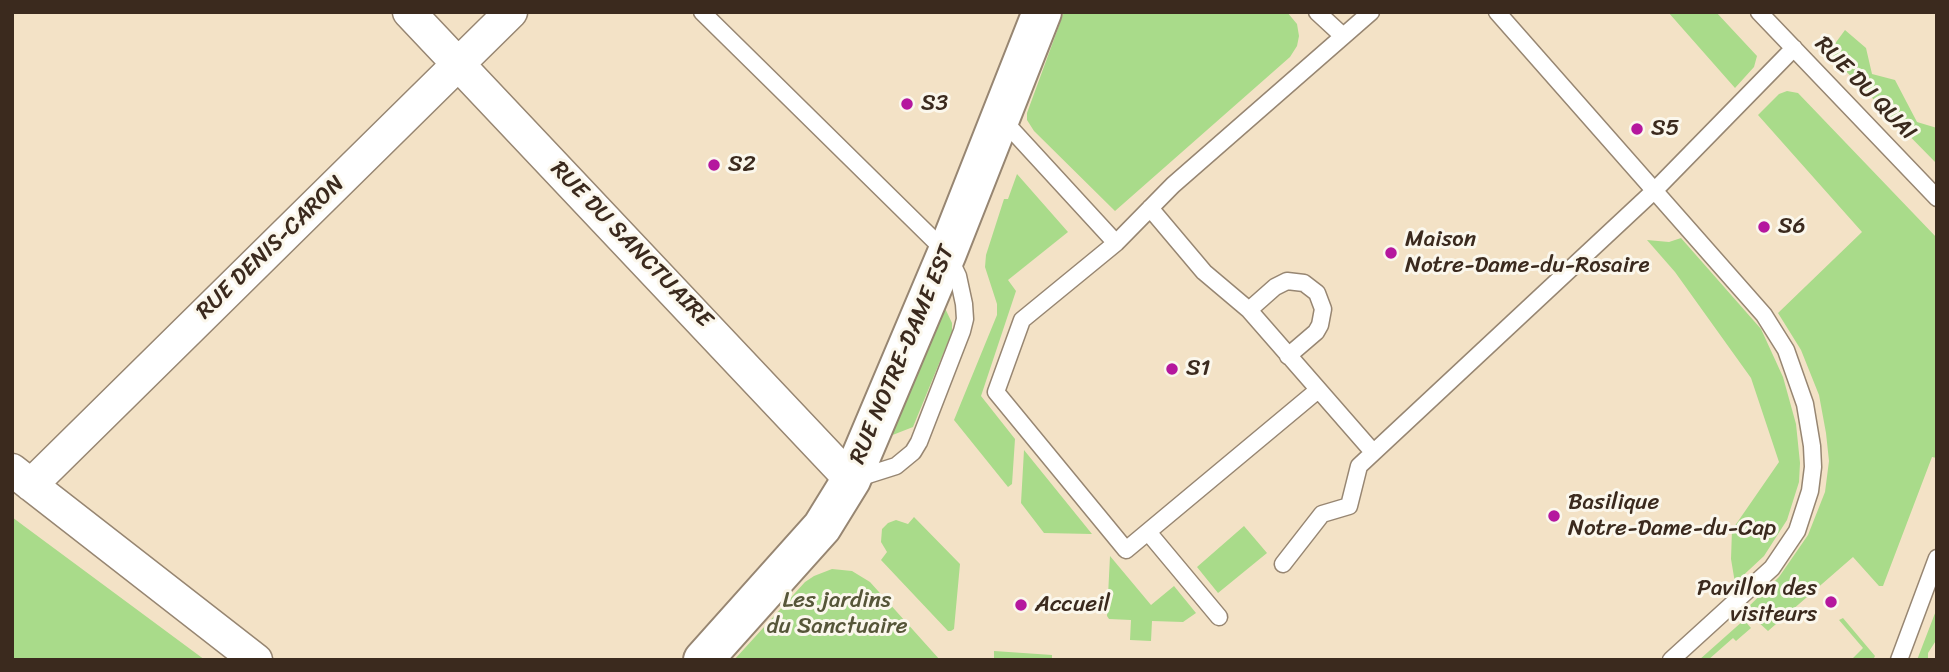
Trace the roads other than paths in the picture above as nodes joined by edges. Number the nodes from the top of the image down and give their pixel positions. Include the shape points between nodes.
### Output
1 (409, 12) edge
2 (511, 12) edge
3 (702, 12) edge
4 (1042, 12) edge
5 (1317, 12) edge
6 (1371, 12) edge
7 (1496, 12) edge
8 (1759, 12) edge
9 (1343, 36) junction
10 (1794, 48) junction
11 (460, 64) junction
12 (1000, 117) junction
13 (1655, 190) junction
14 (1937, 198) edge
15 (1150, 208) junction
16 (1116, 243) junction
17 (947, 254) junction
18 (1249, 310) junction
19 (1288, 356) junction
20 (1318, 390) junction
21 (1373, 452) junction
22 (22, 478) edge
23 (850, 480) junction
24 (1148, 532) junction
25 (1937, 558) edge
26 (1283, 564) dead end
27 (1219, 617) dead end
28 (256, 660) edge
29 (703, 660) edge
30 (1671, 660) edge
31 (1899, 660) edge

1 - 11 street, RUE DU SANCTUAIRE
2 - 11 street, RUE DENIS-CARON
3 - 17 lane
4 - 12 street, RUE NOTRE-DAME EST
5 - 9 lane
6 - 9 lane
7 - 13 lane
8 - 10 lane, RUE DU QUAI
9 - 15 lane
10 - 13 lane
10 - 14 lane, RUE DU QUAI
11 - 22 street, RUE DENIS-CARON
11 - 23 street, RUE DU SANCTUAIRE
12 - 16 lane
12 - 17 street, RUE NOTRE-DAME EST
13 - 21 lane
13 - 30 lane via 1764,314 1786,350 1805,404 1812,446 1810,491 1797,531 1772,568
15 - 16 lane
15 - 18 lane via 1203,272
16 - 24 lane via 1022,320 996,392 1126,551
17 - 23 street, RUE NOTRE-DAME EST
18 - 19 lane
18 - 19 lane via 1287,281 1304,283 1317,293 1323,309 1320,325
19 - 20 lane
20 - 21 lane
20 - 24 lane
21 - 26 lane via 1359,466 1349,506 1322,514
22 - 28 street
23 - 29 street, RUE NOTRE-DAME EST via 822,527
24 - 27 lane
25 - 31 lane

